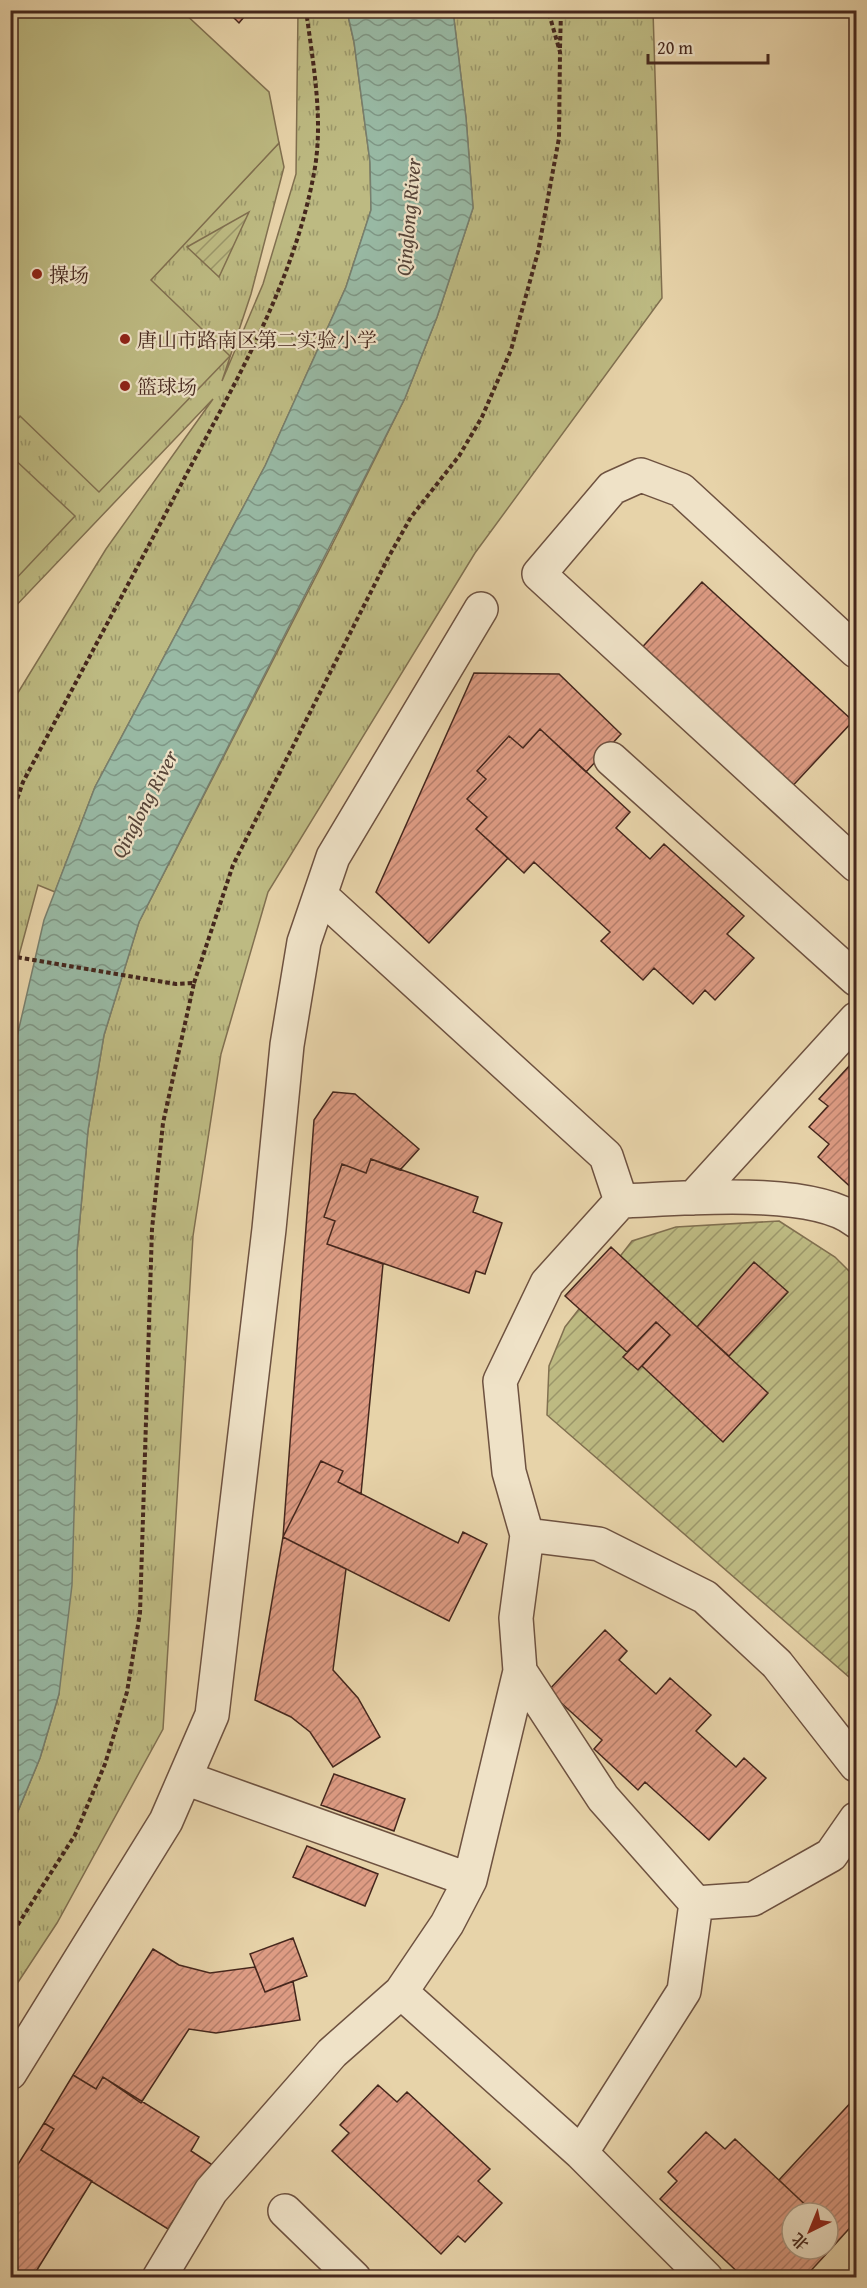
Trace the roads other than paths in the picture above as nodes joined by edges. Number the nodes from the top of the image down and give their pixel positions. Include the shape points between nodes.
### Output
1 (481, 609) dead end
2 (856, 651) edge
3 (611, 759) dead end
4 (856, 865) edge
5 (320, 895) junction
6 (856, 979) edge
7 (856, 1019) edge
8 (693, 1198) junction
9 (621, 1201) junction
10 (856, 1221) edge
11 (527, 1535) junction
12 (520, 1671) junction
13 (856, 1766) edge
14 (184, 1778) junction
15 (856, 1819) edge
16 (470, 1880) junction
17 (696, 1904) junction
18 (401, 1992) junction
19 (10, 2073) edge
20 (581, 2153) junction
21 (285, 2211) dead end
22 (159, 2277) edge
23 (354, 2277) edge
24 (706, 2277) edge

1 - 5 lane via 333,857
2 - 4 lane via 681,490 641,475 612,488 539,574
3 - 6 lane
5 - 9 lane via 606,1156
5 - 14 lane via 304,942 287,1045 212,1715
7 - 8 lane
8 - 9 lane
8 - 10 lane via 760,1196 843,1210
9 - 11 lane via 547,1283 500,1381 509,1472
11 - 12 lane via 516,1618
11 - 13 lane via 599,1544 705,1597 777,1664
12 - 16 lane
12 - 17 lane via 603,1798
14 - 16 lane
14 - 19 lane via 166,1821
15 - 17 lane via 831,1855 753,1899
16 - 18 lane via 447,1924
17 - 20 lane via 684,1990
18 - 20 lane
18 - 22 lane via 332,2053 211,2191
20 - 24 lane
21 - 23 lane

